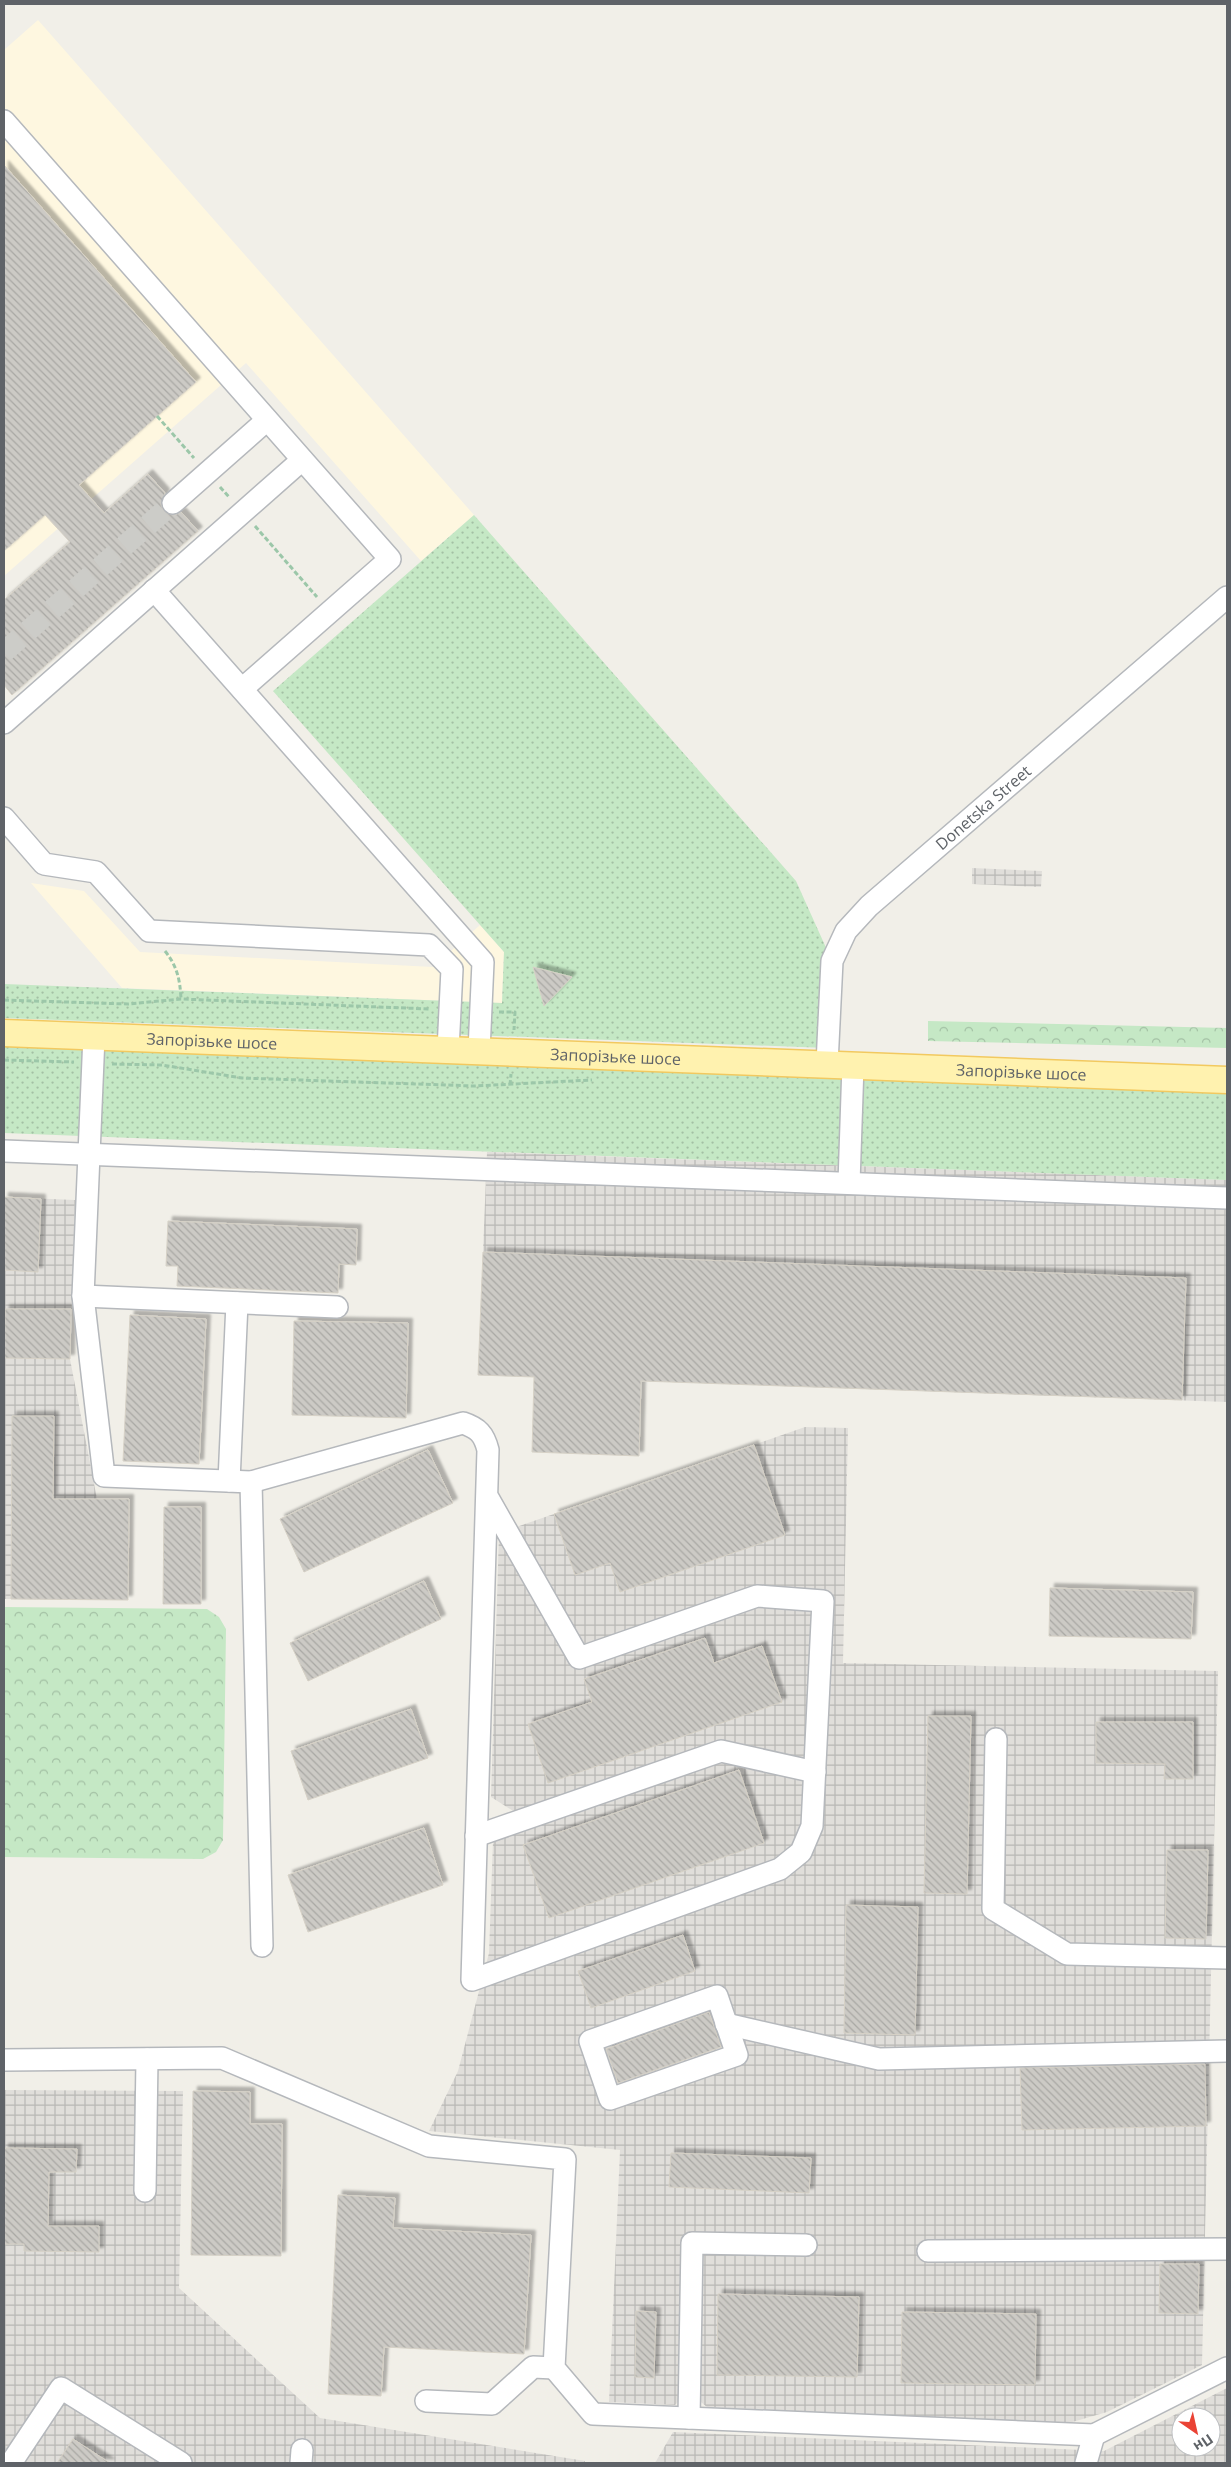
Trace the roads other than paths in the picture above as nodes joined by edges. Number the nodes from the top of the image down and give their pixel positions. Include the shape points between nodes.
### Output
1 (4, 121) edge
2 (267, 420) junction
3 (302, 460) junction
4 (173, 502) tunnel mouth
5 (154, 590) junction
6 (1227, 597) edge
7 (242, 689) junction
8 (4, 723) edge
9 (4, 818) edge
10 (450, 925) junction
11 (429, 945) junction
12 (4, 1033) edge
13 (94, 1036) junction
14 (448, 1050) junction
15 (479, 1051) junction
16 (828, 1064) junction
17 (853, 1065) junction
18 (1227, 1080) edge
19 (4, 1151) edge
20 (89, 1154) junction
21 (849, 1183) junction
22 (1227, 1198) edge
23 (83, 1296) junction
24 (237, 1302) junction
25 (337, 1307) dead end
26 (229, 1482) junction
27 (251, 1482) junction
28 (487, 1496) junction
29 (996, 1739) dead end
30 (815, 1772) junction
31 (476, 1836) junction
32 (262, 1946) dead end
33 (1227, 1958) edge
34 (726, 2024) junction
35 (1227, 2051) edge
36 (147, 2059) junction
37 (4, 2060) edge
38 (145, 2191) dead end
39 (806, 2245) dead end
40 (1227, 2249) edge
41 (928, 2251) dead end
42 (554, 2368) junction
43 (1227, 2368) edge
44 (426, 2400) dead end
45 (689, 2418) junction
46 (1094, 2436) junction
47 (11, 2463) edge
48 (181, 2463) edge
49 (1086, 2463) edge

1 - 2 street
2 - 3 street
2 - 4 street
3 - 5 street
3 - 7 street via 390,559
5 - 7 street
5 - 8 street
6 - 16 street, Donetska Street via 869,906 846,931 832,961
7 - 10 street
9 - 11 street via 44,864 96,872 149,931
10 - 11 street
10 - 15 street via 483,962
11 - 14 street via 452,969
12 - 13 main road, Запорізьке шосе
13 - 14 main road, Запорізьке шосе
13 - 20 street
14 - 15 main road, Запорізьке шосе
15 - 16 main road, Запорізьке шосе
16 - 17 main road, Запорізьке шосе
17 - 18 main road, Запорізьке шосе
17 - 21 street
19 - 20 street
20 - 21 street
20 - 23 street
21 - 22 street
23 - 24 street
23 - 26 street via 104,1476
24 - 25 street
24 - 26 street
26 - 27 street
27 - 28 street via 463,1423 476,1427 485,1437 488,1450
27 - 32 street
28 - 30 street via 580,1658 758,1596 823,1601
28 - 31 street
29 - 33 street via 992,1909 1068,1954
30 - 31 street via 721,1751
30 - 31 street via 812,1826 802,1852 780,1869 472,1980
34 - 34 street via 737,2055 610,2099 590,2041 716,1996
34 - 35 street via 879,2059
36 - 37 street
36 - 38 street
36 - 42 street via 222,2058 429,2146 565,2159
39 - 45 street via 692,2243
40 - 41 street
42 - 44 street via 533,2367 492,2404
42 - 45 street via 593,2414
43 - 46 street
45 - 46 street
46 - 49 street
47 - 48 street via 61,2388

